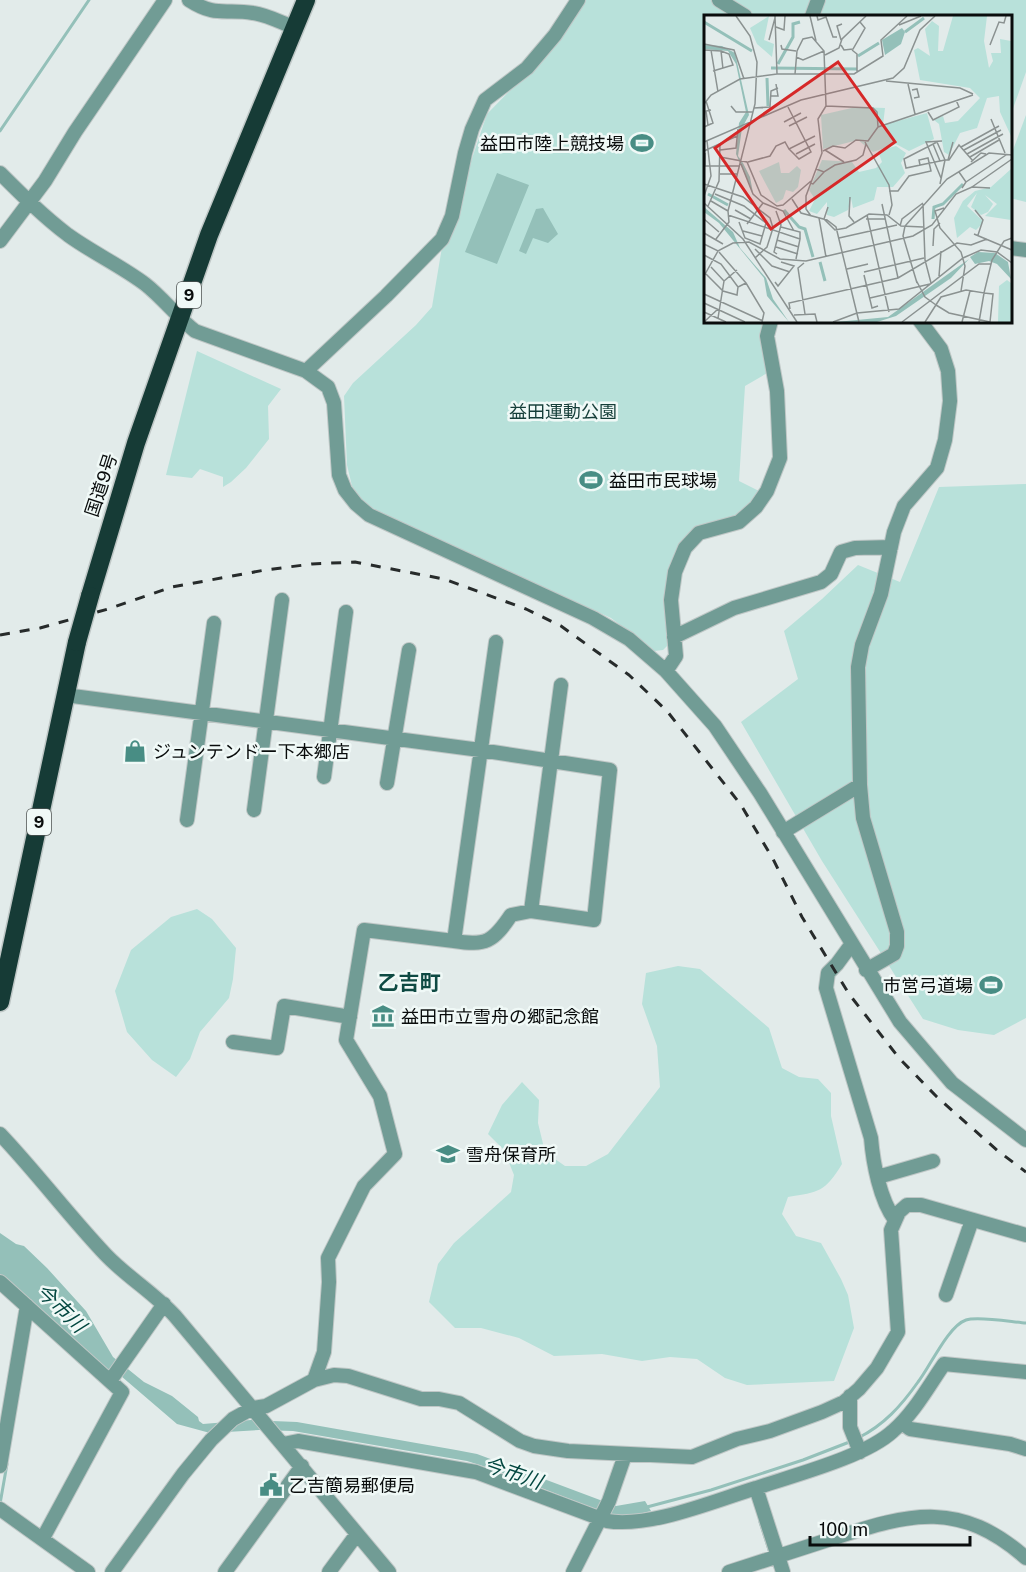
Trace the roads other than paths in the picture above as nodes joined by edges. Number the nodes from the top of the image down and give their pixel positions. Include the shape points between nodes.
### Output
1 (165, 0) edge
2 (189, 0) edge
3 (306, 0) edge
4 (578, 0) edge
5 (719, 0) edge
6 (818, 0) edge
7 (743, 15) edge
8 (812, 15) edge
9 (293, 27) junction
10 (0, 173) edge
11 (30, 202) junction
12 (0, 241) edge
13 (1011, 248) edge
14 (1026, 250) edge
15 (180, 320) junction
16 (771, 322) edge
17 (921, 322) edge
18 (306, 371) junction
19 (891, 547) junction
20 (282, 600) dead end
21 (346, 612) dead end
22 (214, 623) dead end
23 (674, 637) junction
24 (496, 642) dead end
25 (409, 650) dead end
26 (666, 671) junction
27 (561, 686) dead end
28 (65, 695) junction
29 (203, 714) junction
30 (267, 722) junction
31 (331, 730) junction
32 (395, 739) junction
33 (480, 750) junction
34 (550, 761) junction
35 (324, 777) dead end
36 (387, 783) dead end
37 (860, 785) junction
38 (254, 810) dead end
39 (187, 820) dead end
40 (783, 832) junction
41 (531, 911) junction
42 (454, 941) junction
43 (851, 945) junction
44 (866, 970) junction
45 (0, 1002) edge
46 (350, 1017) junction
47 (233, 1042) dead end
48 (0, 1134) edge
49 (1026, 1140) edge
50 (933, 1161) dead end
51 (878, 1177) junction
52 (895, 1220) junction
53 (972, 1220) junction
54 (1026, 1235) edge
55 (0, 1282) edge
56 (946, 1295) dead end
57 (164, 1304) junction
58 (27, 1306) junction
59 (1026, 1372) edge
60 (112, 1379) junction
61 (314, 1380) junction
62 (850, 1396) junction
63 (256, 1412) junction
64 (902, 1423) junction
65 (280, 1441) junction
66 (1026, 1449) edge
67 (859, 1450) junction
68 (625, 1455) junction
69 (0, 1466) edge
70 (302, 1466) junction
71 (756, 1488) junction
72 (0, 1509) edge
73 (604, 1511) junction
74 (357, 1534) junction
75 (43, 1538) junction
76 (778, 1556) junction
77 (1026, 1558) edge
78 (88, 1572) edge
79 (112, 1572) edge
80 (225, 1572) edge
81 (329, 1572) edge
82 (389, 1572) edge
83 (573, 1572) edge
84 (729, 1572) edge
85 (783, 1572) edge

1 - 11 street
2 - 9 street via 203,9 251,12
3 - 9 highway, 国道9号 / 9
4 - 18 street via 527,68 484,100 442,239
5 - 7 street
6 - 8 street
9 - 15 highway, 国道9号 / 9 via 209,235
10 - 11 street
11 - 12 street
11 - 15 street via 70,236 147,285
13 - 14 street
15 - 18 street via 195,332
15 - 28 highway, 国道9号 / 9, bridge via 136,443
16 - 23 street via 767,336 777,391 780,458 756,507 739,522 699,533 686,548 675,572 671,600
17 - 19 street via 945,360 948,420 937,468 904,506
18 - 26 street via 328,387 334,403 339,475 345,490 369,515 593,618 629,639
19 - 23 street via 841,552 831,574 821,582 734,608
19 - 37 street via 858,667
20 - 30 street
21 - 31 street
22 - 29 street
23 - 26 street via 676,656
24 - 33 street
25 - 32 street
26 - 40 street via 715,726
27 - 34 street
28 - 29 street
28 - 45 highway, 国道9号 / 9
29 - 30 street
29 - 39 street
30 - 31 street
30 - 38 street
31 - 32 street
31 - 35 street
32 - 33 street
32 - 36 street
33 - 34 street
33 - 42 street
34 - 41 street
34 - 41 street via 610,770 594,920
37 - 40 street
37 - 44 street via 863,818 897,932 894,954
40 - 43 street
41 - 42 street via 511,915 490,940 476,944
42 - 46 street via 364,930
43 - 44 street
43 - 51 street via 828,974 826,988 871,1138
44 - 49 street via 900,1022 952,1083
46 - 47 street via 284,1006 277,1048
46 - 61 street via 346,1040 380,1096 395,1154 364,1186 328,1258 324,1352
48 - 57 street via 106,1255
50 - 51 street
51 - 52 street via 888,1211
52 - 53 street via 908,1205
52 - 62 street via 891,1240 898,1332 877,1368
53 - 54 street
53 - 56 street
55 - 58 street
57 - 60 street
57 - 63 street
58 - 60 street
58 - 69 street
59 - 64 street via 944,1364
60 - 75 street via 122,1392
61 - 63 street
61 - 68 street via 348,1376 421,1399 459,1403 534,1446
62 - 67 street via 851,1430
62 - 68 street via 822,1413 692,1457
63 - 65 street
63 - 79 street via 233,1419 217,1434
64 - 66 street via 910,1429
64 - 67 street via 880,1442
65 - 70 street
65 - 73 street via 476,1472
67 - 71 street
68 - 73 street
70 - 74 street
70 - 80 street
71 - 73 street via 661,1518 618,1523
71 - 76 street
72 - 75 street
73 - 83 street
74 - 81 street
74 - 82 street
75 - 78 street
76 - 77 street via 872,1526 924,1515 981,1526
76 - 84 street
76 - 85 street

